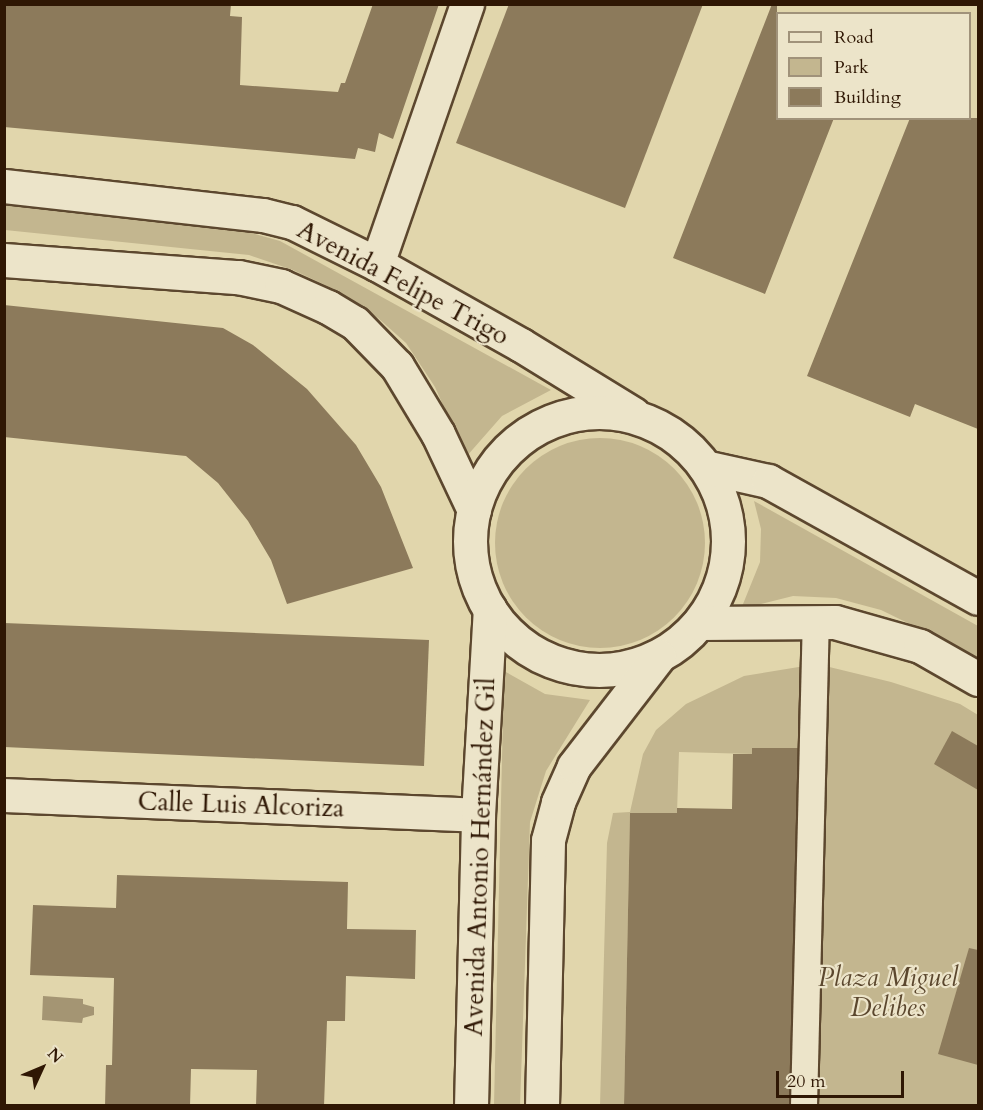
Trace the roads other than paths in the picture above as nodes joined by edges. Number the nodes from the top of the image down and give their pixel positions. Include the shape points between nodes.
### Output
1 (467, 4) edge
2 (4, 186) edge
3 (4, 260) edge
4 (377, 264) junction
5 (639, 418) junction
6 (705, 467) junction
7 (474, 510) junction
8 (978, 598) edge
9 (490, 609) junction
10 (816, 622) junction
11 (699, 623) junction
12 (659, 656) junction
13 (978, 679) edge
14 (4, 795) edge
15 (478, 815) junction
16 (471, 1106) edge
17 (542, 1106) edge
18 (804, 1106) edge

1 - 4 street
2 - 4 street, Avenida Felipe Trigo via 263,215 292,222
3 - 7 street via 238,277 281,286 328,307 355,323 397,366 438,434
4 - 5 street, Avenida Felipe Trigo via 566,371
5 - 6 street via 677,438
5 - 7 street via 603,412 567,415 536,428 509,447 489,472
6 - 8 street via 768,481
6 - 11 street via 725,513 729,540 722,583
7 - 9 street via 471,559 478,586
9 - 12 street via 509,634 532,651 571,667 614,669
9 - 15 street, Avenida Antonio Hernández Gil
10 - 11 street
10 - 13 street via 876,630 920,646
10 - 18 street
11 - 12 street
12 - 17 street via 574,766 558,802 548,840
14 - 15 street, Calle Luis Alcoriza
15 - 16 street, Avenida Antonio Hernández Gil

